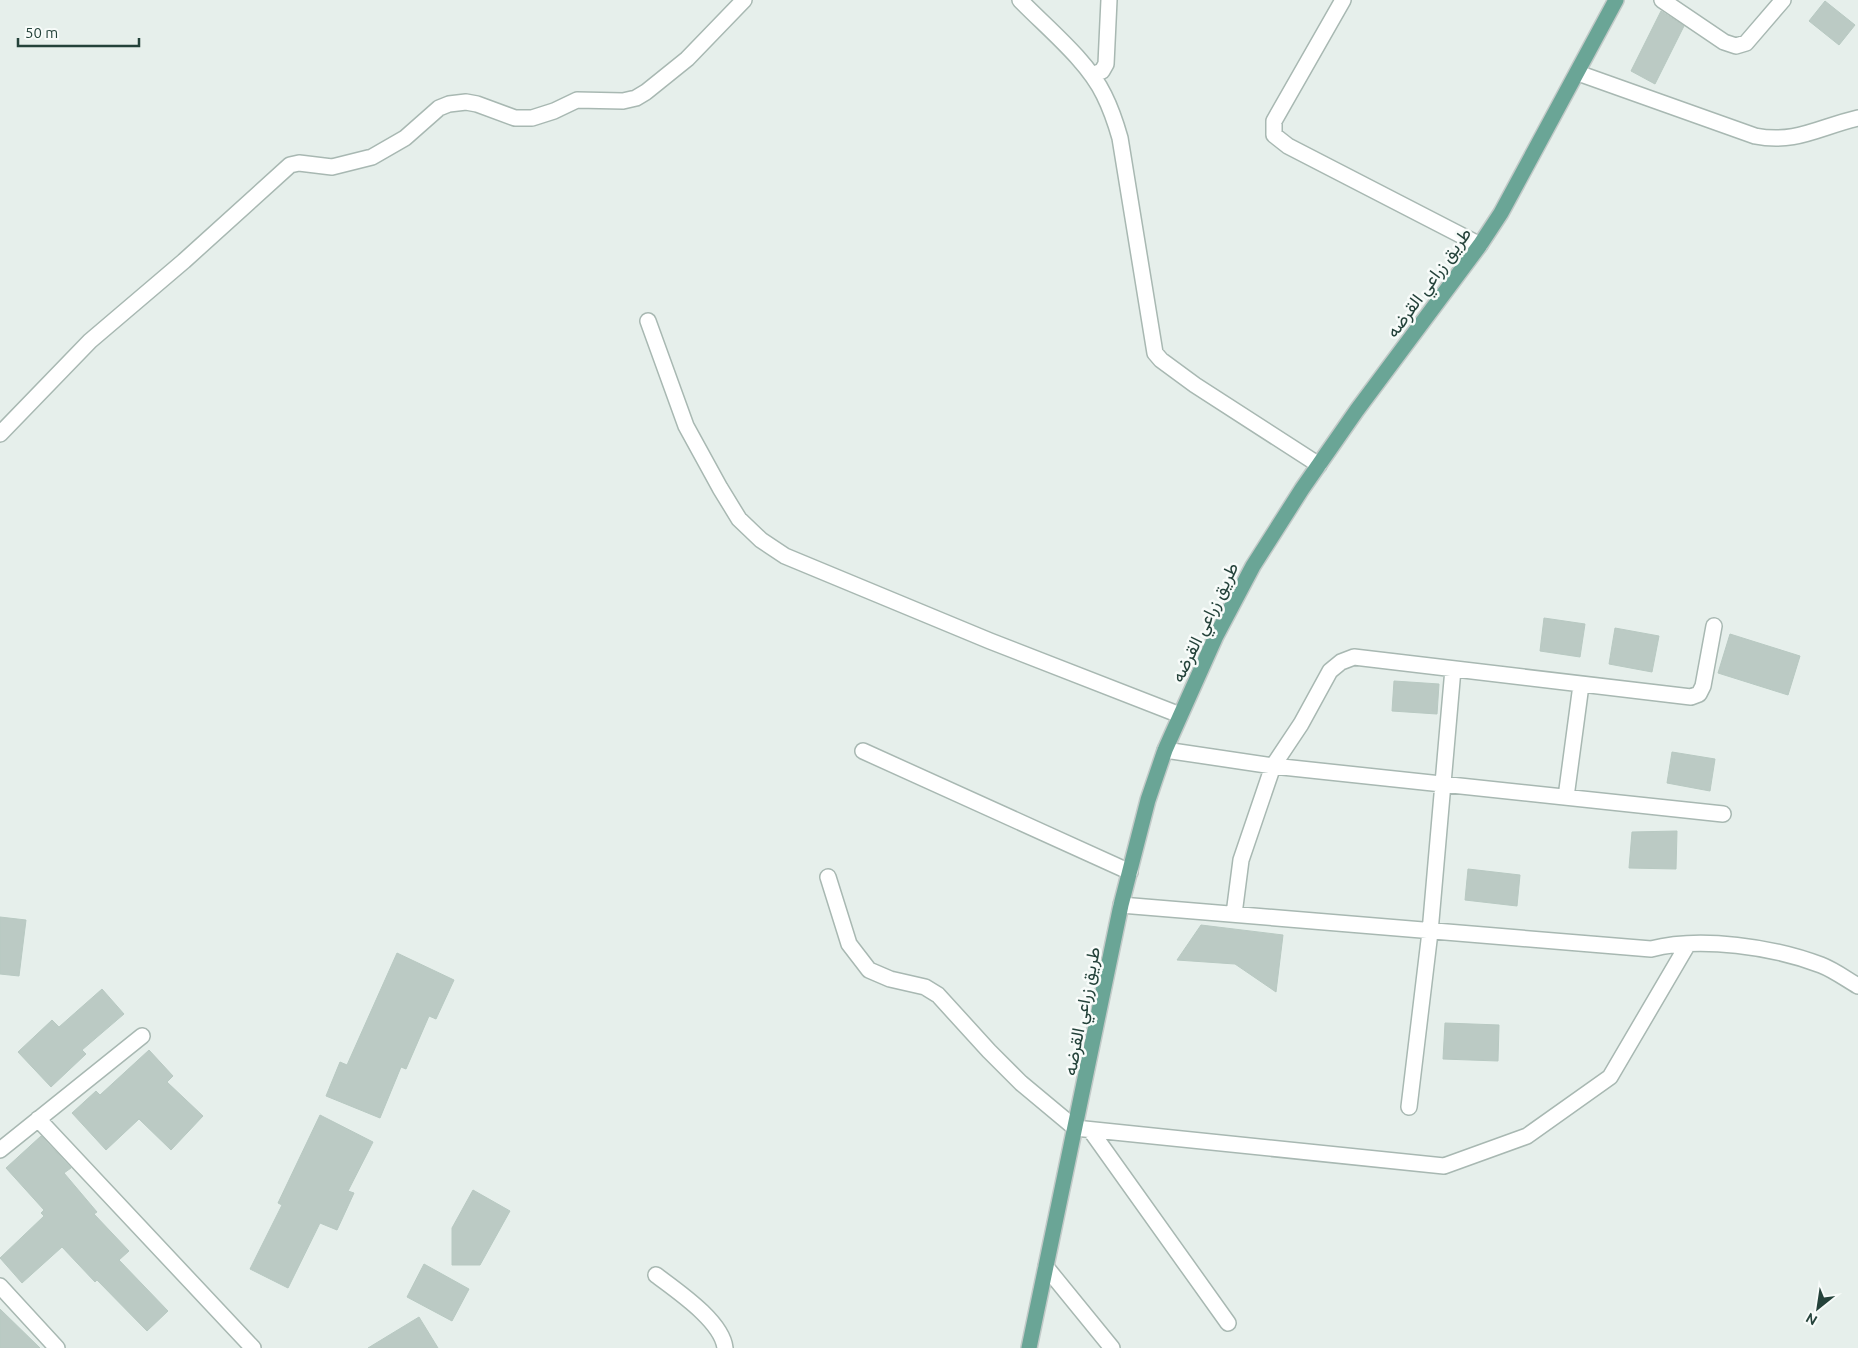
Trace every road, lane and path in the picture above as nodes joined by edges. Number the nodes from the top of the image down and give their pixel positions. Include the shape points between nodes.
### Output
1 (744, 0) edge
2 (1020, 0) edge
3 (1109, 0) edge
4 (1343, 0) edge
5 (1616, 0) edge
6 (1662, 0) edge
7 (1783, 0) edge
8 (1578, 73) junction
9 (1092, 75) junction
10 (1858, 118) edge
11 (1480, 245) junction
12 (648, 321) dead end
13 (0, 434) edge
14 (1319, 465) junction
15 (1714, 626) dead end
16 (1453, 669) junction
17 (1581, 685) junction
18 (1180, 715) junction
19 (1165, 750) junction
20 (863, 751) dead end
21 (1273, 766) junction
22 (1443, 783) junction
23 (1566, 797) junction
24 (1723, 814) dead end
25 (1130, 872) junction
26 (828, 877) dead end
27 (1122, 905) junction
28 (1234, 914) junction
29 (1430, 932) junction
30 (1688, 944) junction
31 (1858, 986) edge
32 (142, 1036) dead end
33 (1409, 1107) dead end
34 (38, 1119) junction
35 (1075, 1128) junction
36 (1090, 1131) junction
37 (0, 1150) edge
38 (1046, 1267) junction
39 (656, 1275) dead end
40 (0, 1286) edge
41 (1228, 1323) dead end
42 (56, 1348) edge
43 (253, 1348) edge
44 (725, 1348) edge
45 (1029, 1348) edge
46 (1112, 1348) edge

1 - 13 street via 687,58 636,98 623,101 577,100 554,112 532,118 514,118 466,102 449,104 439,108 405,138 372,157 332,167 290,165 90,341
2 - 9 street
3 - 9 street via 1106,64 1102,71
4 - 11 street via 1274,121 1274,135 1288,146
5 - 8 main road, طريق زراعي القرضه
6 - 7 street via 1724,42 1736,46 1746,43
8 - 10 street via 1755,136 1775,140 1796,138
8 - 11 main road, طريق زراعي القرضه via 1524,173
9 - 14 street via 1104,94 1120,138 1155,353 1195,385
11 - 14 main road, طريق زراعي القرضه
12 - 18 street via 686,426 739,519 761,540 785,556
14 - 18 main road, طريق زراعي القرضه via 1253,566
15 - 17 street via 1699,694 1691,697
16 - 17 street
16 - 21 street via 1354,657 1340,662 1320,686 1301,724
16 - 22 street
17 - 23 street
18 - 19 main road, طريق زراعي القرضه
19 - 21 street
19 - 25 main road, طريق زراعي القرضه via 1148,800
20 - 25 street
21 - 22 street
21 - 28 street via 1241,860
22 - 23 street
22 - 29 street
23 - 24 street
25 - 27 main road, طريق زراعي القرضه
26 - 35 street via 850,944 869,970 890,979 926,987 938,995 988,1051
27 - 28 street
27 - 35 main road, طريق زراعي القرضه
28 - 29 street
29 - 30 street via 1651,949
29 - 33 street
30 - 31 street via 1713,944 1789,955 1823,966
30 - 36 street via 1610,1076 1527,1136 1444,1166
32 - 34 street
34 - 37 street
34 - 43 street
35 - 36 street
35 - 38 main road, طريق زراعي القرضه
36 - 41 street
38 - 45 main road, طريق زراعي القرضه
38 - 46 street
39 - 44 street via 713,1324
40 - 42 street

